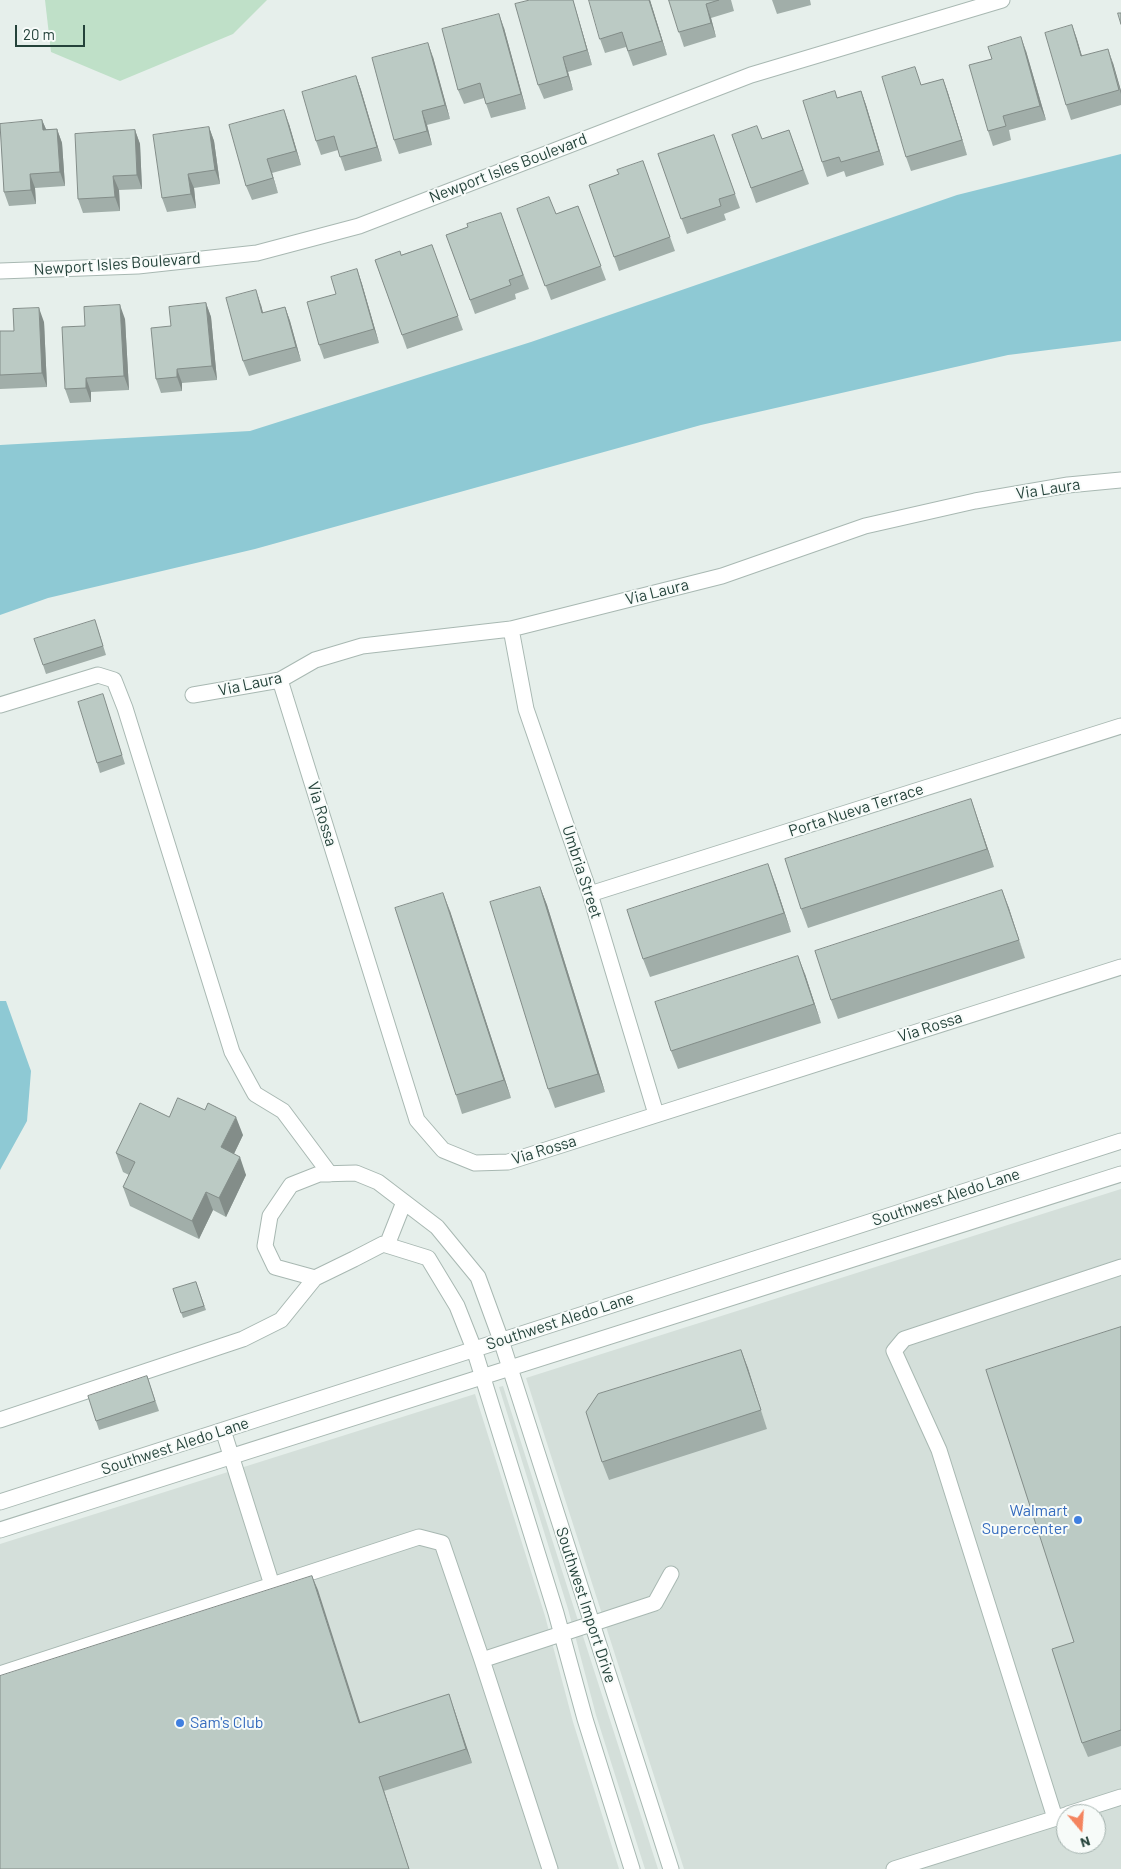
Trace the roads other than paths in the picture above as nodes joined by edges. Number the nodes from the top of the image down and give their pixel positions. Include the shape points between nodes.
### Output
1 (1002, 0) edge
2 (0, 271) edge
3 (1121, 480) edge
4 (511, 629) junction
5 (280, 680) junction
6 (193, 695) dead end
7 (0, 705) edge
8 (1121, 726) edge
9 (590, 894) junction
10 (1121, 967) edge
11 (656, 1114) junction
12 (1121, 1141) edge
13 (330, 1174) junction
14 (1121, 1174) edge
15 (404, 1202) junction
16 (387, 1245) junction
17 (1121, 1266) edge
18 (314, 1278) junction
19 (502, 1340) junction
20 (474, 1349) junction
21 (510, 1369) junction
22 (483, 1378) junction
23 (0, 1420) edge
24 (223, 1430) junction
25 (232, 1457) junction
26 (0, 1502) edge
27 (0, 1530) edge
28 (671, 1574) dead end
29 (272, 1584) junction
30 (592, 1624) junction
31 (562, 1634) junction
32 (482, 1660) junction
33 (0, 1674) edge
34 (1121, 1797) edge
35 (1059, 1804) edge
36 (1100, 1804) edge
37 (1056, 1818) edge
38 (550, 1869) edge
39 (632, 1869) edge
40 (671, 1869) edge
41 (894, 1869) edge

1 - 2 street, Newport Isles Boulevard via 751,75 359,226 257,253 138,266
3 - 4 street, Via Laura via 994,498 865,526 722,576
4 - 5 street, Via Laura via 362,646 315,660
4 - 9 street, Umbria Street via 526,709
5 - 6 street, Via Laura
5 - 11 street, Via Rossa via 418,1120 443,1150 475,1163 508,1162
7 - 13 street via 98,675 114,680 232,1052 255,1094 283,1112
8 - 9 street, Porta Nueva Terrace
9 - 11 street, Umbria Street
10 - 11 street, Via Rossa
12 - 19 street, Southwest Aledo Lane
13 - 15 street via 356,1173 378,1182
13 - 18 street via 319,1174 291,1185 270,1216 265,1246 275,1267
14 - 21 street, Southwest Aledo Lane
15 - 16 street
15 - 19 street, Southwest Import Drive via 437,1227 478,1277
16 - 18 street via 382,1244
16 - 20 street, Southwest Import Drive via 428,1258 458,1306
17 - 35 street via 904,1339 894,1352 939,1450
18 - 23 street via 281,1320 243,1339
19 - 20 street, Southwest Aledo Lane
19 - 21 street, Southwest Import Drive
20 - 22 street, Southwest Import Drive
20 - 24 street, Southwest Aledo Lane
21 - 22 street, Southwest Aledo Lane
21 - 30 street, Southwest Import Drive
22 - 25 street, Southwest Aledo Lane
22 - 31 street, Southwest Import Drive
24 - 25 street
24 - 26 street, Southwest Aledo Lane
25 - 27 street, Southwest Aledo Lane
25 - 29 street
28 - 30 street via 656,1603
29 - 32 street via 419,1537 442,1543
29 - 33 street
30 - 31 street
30 - 40 street, Southwest Import Drive
31 - 32 street
31 - 39 street, Southwest Import Drive
32 - 38 street
34 - 36 street
37 - 41 street

